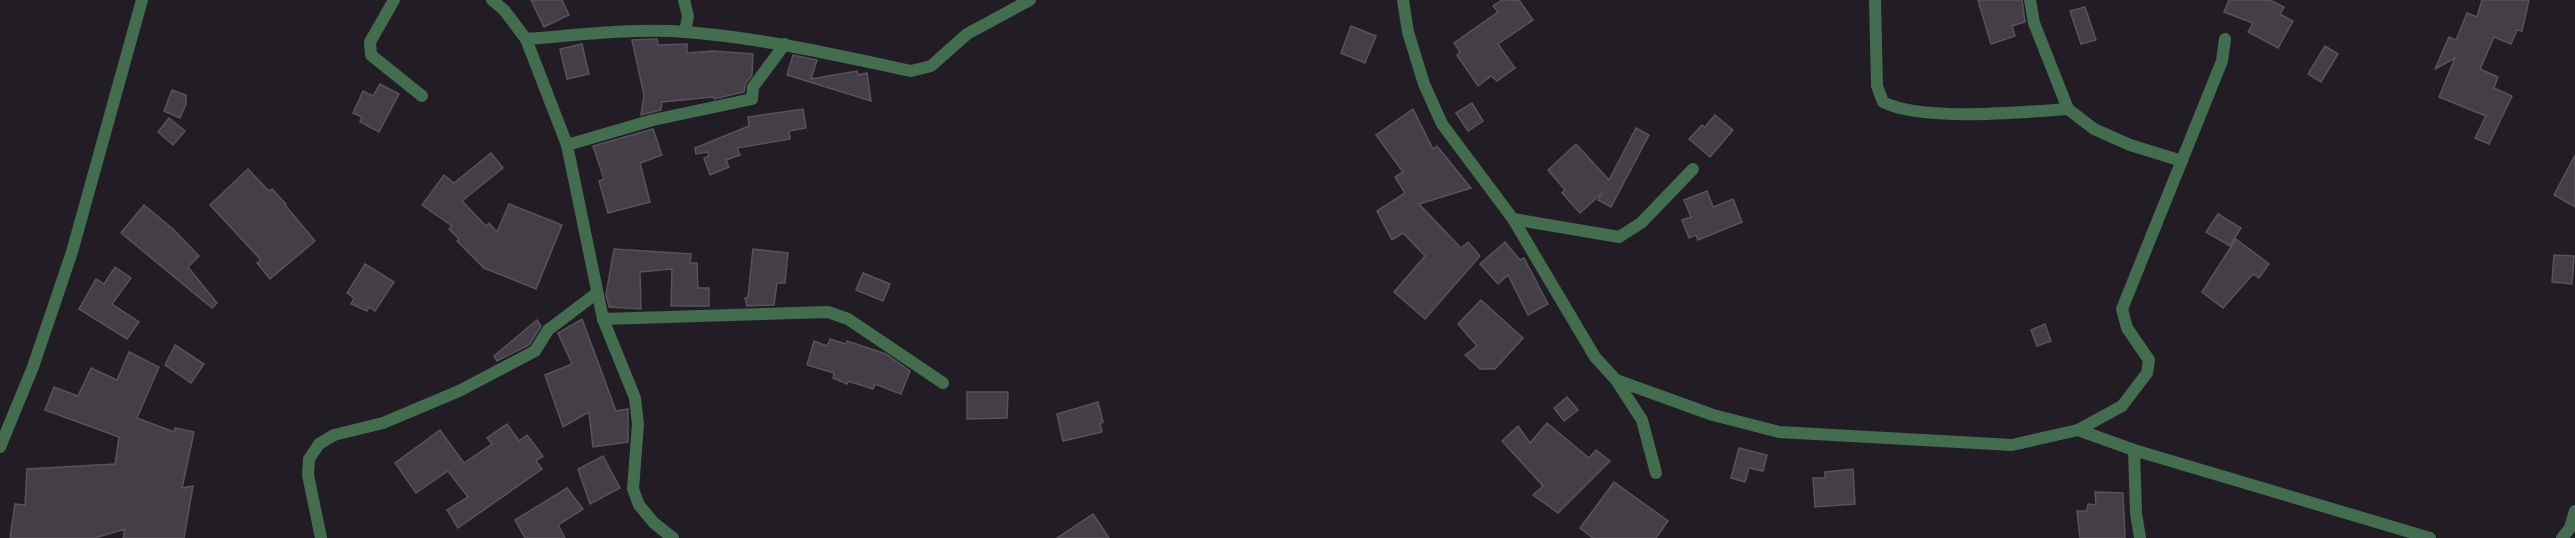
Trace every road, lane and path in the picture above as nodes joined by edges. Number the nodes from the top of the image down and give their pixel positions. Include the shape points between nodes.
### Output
1 (142, 0) edge
2 (394, 0) edge
3 (492, 0) edge
4 (684, 0) edge
5 (1030, 0) edge
6 (1403, 0) edge
7 (1875, 0) edge
8 (2030, 0) edge
9 (685, 32) junction
10 (525, 39) junction
11 (2225, 39) dead end
12 (785, 44) junction
13 (422, 96) dead end
14 (2068, 110) junction
15 (567, 144) junction
16 (2182, 161) junction
17 (1693, 169) dead end
18 (1513, 219) junction
19 (597, 293) junction
20 (603, 319) junction
21 (1616, 380) junction
22 (943, 383) dead end
23 (2078, 430) junction
24 (0, 447) edge
25 (2134, 450) junction
26 (1656, 472) dead end
27 (2575, 511) edge
28 (2569, 531) edge
29 (321, 538) edge
30 (673, 538) edge
31 (2140, 538) edge
32 (2430, 538) edge

1 - 24 street via 72,252
2 - 13 street via 370,42 371,56
3 - 10 street
4 - 9 street
5 - 12 street via 966,34 931,66 911,71
6 - 18 street via 1424,84 1442,124
7 - 14 street via 1876,86 1883,102 1896,109 1927,113
8 - 14 street via 2034,23
9 - 10 street via 633,30
9 - 12 street
10 - 15 street
11 - 16 street via 2222,61
12 - 15 street via 753,87 752,99
14 - 16 street via 2094,129
15 - 19 street
16 - 23 street via 2122,309 2127,328 2149,360 2147,373 2122,406
17 - 18 street via 1641,223 1619,237
18 - 21 street via 1595,357
19 - 20 street
19 - 29 street via 548,330 535,351 459,391 383,423 334,435 319,444 309,459 308,475
20 - 22 street via 828,312 848,319
20 - 30 street via 635,398 638,424 633,489 639,506
21 - 23 street via 1713,415 1779,432 2012,445
21 - 26 street via 1642,420
23 - 25 street
25 - 31 street
25 - 32 street
27 - 28 street

